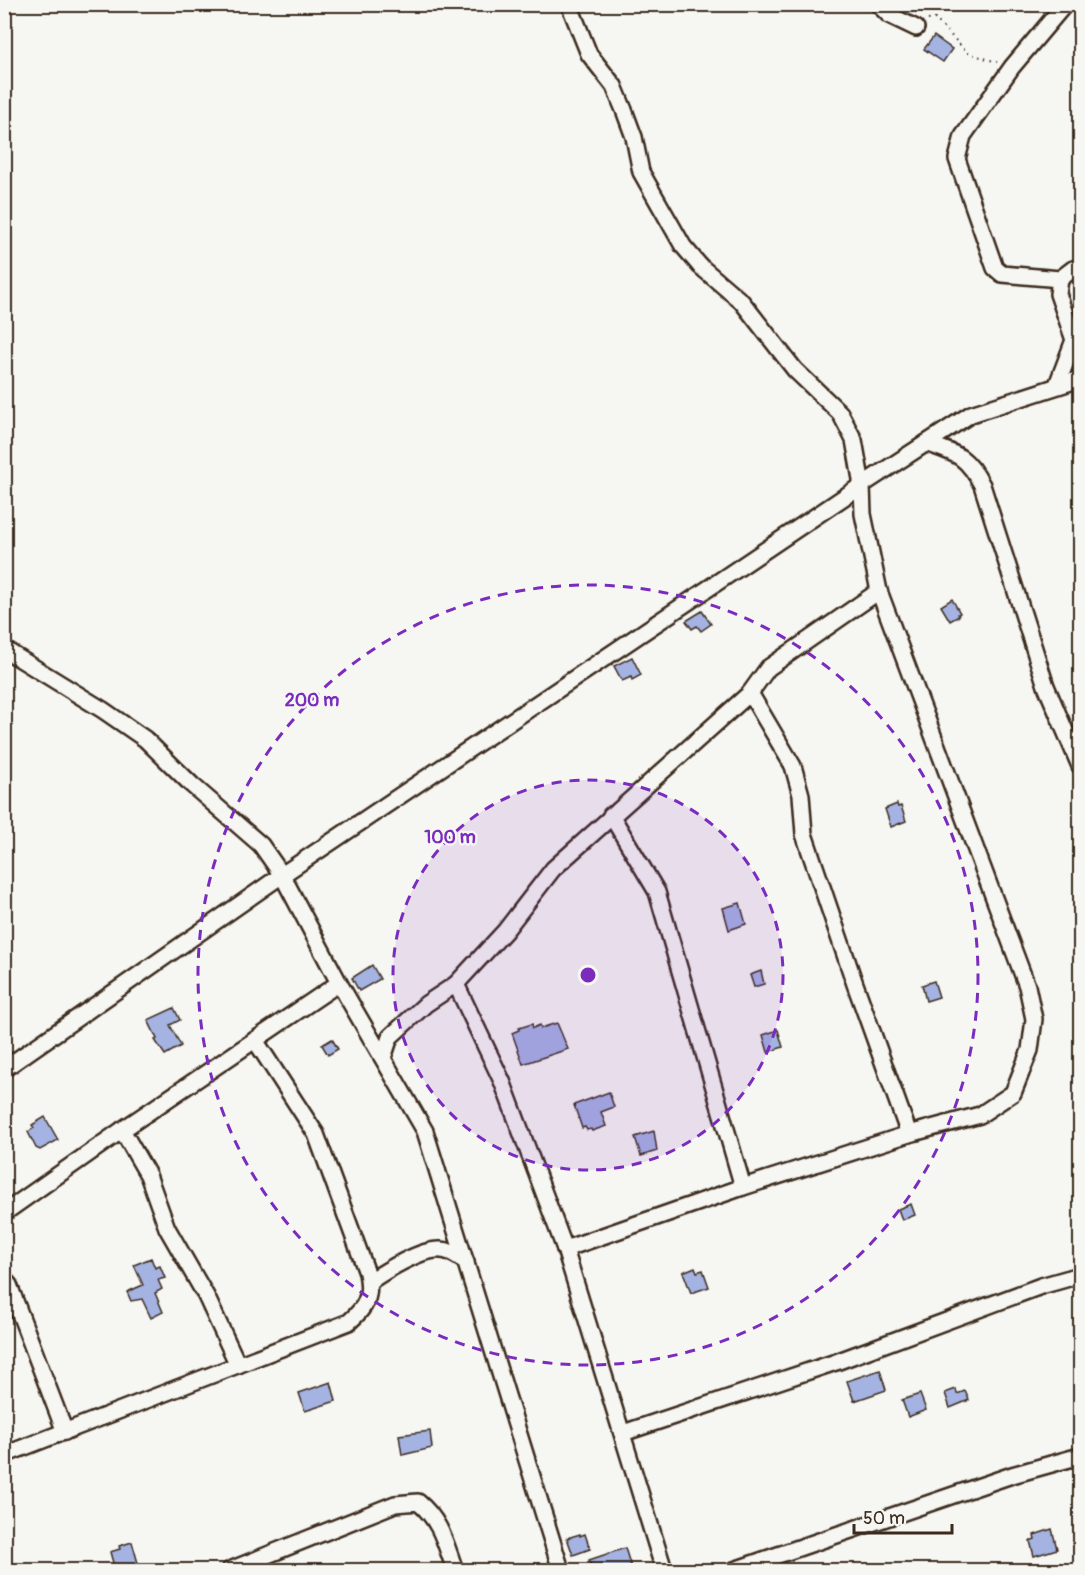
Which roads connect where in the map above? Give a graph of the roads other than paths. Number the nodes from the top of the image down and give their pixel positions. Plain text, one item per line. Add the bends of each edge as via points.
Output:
1 (568, 4) edge
2 (878, 4) edge
3 (1065, 4) edge
4 (916, 28) road end
5 (1080, 267) edge
6 (1060, 279) junction
7 (1077, 344) edge
8 (1080, 379) edge
9 (1057, 385) junction
10 (926, 443) junction
11 (862, 485) junction
12 (879, 591) junction
13 (4, 649) edge
14 (750, 693) junction
15 (1080, 766) edge
16 (611, 815) junction
17 (282, 875) junction
18 (339, 983) junction
19 (456, 984) junction
20 (255, 1040) junction
21 (383, 1058) junction
22 (4, 1069) edge
23 (122, 1130) junction
24 (909, 1134) junction
25 (743, 1187) junction
26 (4, 1213) edge
27 (451, 1214) junction
28 (565, 1249) junction
29 (443, 1250) junction
30 (466, 1263) junction
31 (1080, 1275) edge
32 (4, 1279) edge
33 (369, 1282) junction
34 (238, 1365) junction
35 (65, 1432) junction
36 (623, 1433) junction
37 (4, 1455) edge
38 (1080, 1456) edge
39 (230, 1570) edge
40 (455, 1570) edge
41 (561, 1570) edge
42 (664, 1570) edge
43 (734, 1570) edge

1 - 11 street via 589,54 614,86 634,137 641,172 683,246 742,302 795,370 840,413 854,440
2 - 4 street via 889,15
3 - 6 street via 1014,64 963,136 957,159 995,268 1002,274
5 - 6 street
6 - 7 street via 1058,294
7 - 9 street
8 - 9 street
9 - 10 street via 971,414
10 - 11 street
10 - 15 street via 960,455 982,485 1046,686
11 - 12 street via 862,514
11 - 17 street
12 - 14 street via 768,668
12 - 24 street via 1027,986 1034,1019 1030,1050 1013,1093 980,1115
13 - 17 street via 145,739 261,845
14 - 16 street
14 - 24 street via 793,766 801,795 804,834
16 - 19 street via 553,869 505,931
16 - 25 street via 657,892
17 - 18 street
17 - 22 street
18 - 20 street
18 - 21 street
19 - 21 street via 390,1037
19 - 28 street via 502,1081
20 - 23 street
20 - 33 street via 316,1134
21 - 27 street via 425,1131
23 - 26 street
23 - 34 street via 148,1175 167,1228 206,1296
24 - 25 street
25 - 28 street
27 - 29 street
27 - 30 street
28 - 36 street
29 - 30 street
29 - 33 street via 397,1264
30 - 41 street
31 - 36 street
32 - 35 street
33 - 34 street via 364,1309 349,1322
34 - 35 street
35 - 37 street
36 - 42 street
38 - 43 street via 1012,1475
39 - 40 street via 395,1504 418,1502 440,1528

